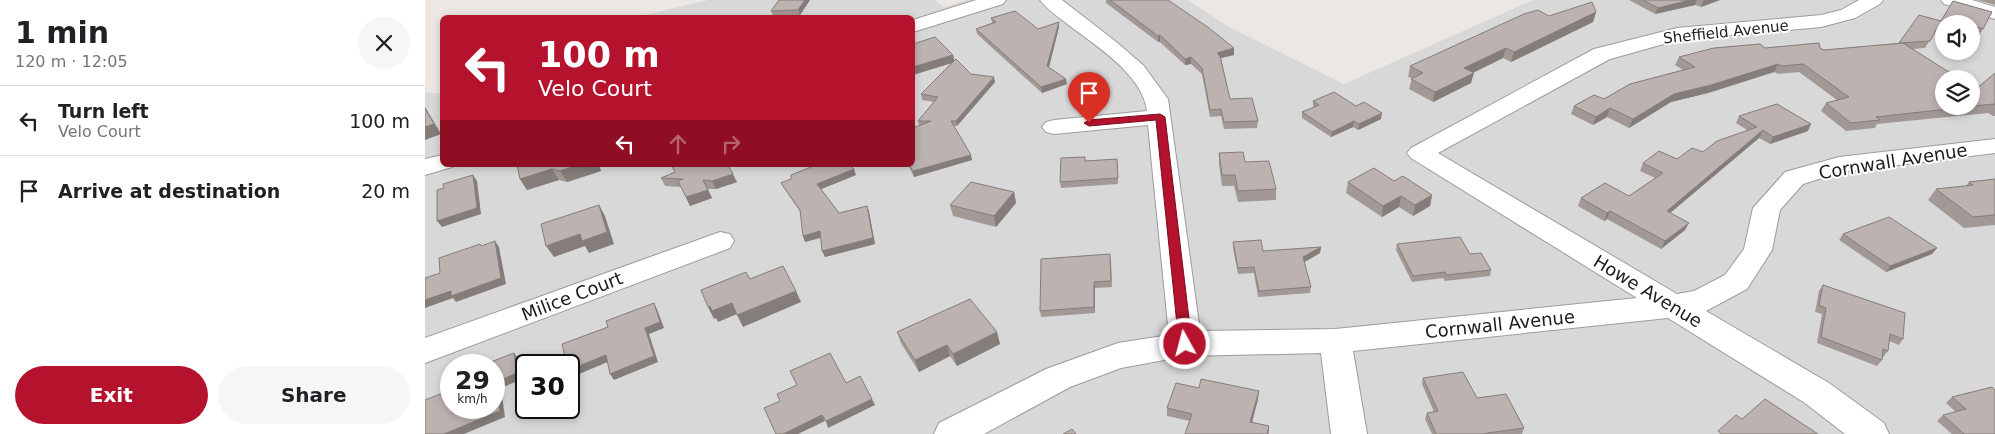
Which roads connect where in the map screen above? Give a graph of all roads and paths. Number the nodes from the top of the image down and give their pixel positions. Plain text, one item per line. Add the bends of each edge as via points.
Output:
1 (996, 0) edge
2 (1050, 0) edge
3 (1873, 0) edge
4 (1951, 0) edge
5 (1995, 13) edge
6 (915, 25) edge
7 (1160, 117) junction
8 (1054, 127) dead end
9 (1995, 146) edge
10 (1420, 153) joint
11 (440, 163) edge
12 (425, 167) edge
13 (720, 241) dead end
14 (1672, 306) junction
15 (1335, 341) junction
16 (1185, 344) junction
17 (425, 351) edge
18 (952, 434) edge
19 (1349, 434) edge
20 (1871, 434) edge

1 - 6 street
2 - 7 street via 1129,62 1148,83 1157,99
3 - 10 street, Sheffield Avenue via 1848,14 1821,21 1677,34 1603,54
4 - 5 street
7 - 8 street
7 - 16 street
9 - 14 street, Cornwall Avenue via 1839,166 1794,178 1767,208 1758,250 1736,282 1701,301
10 - 14 street, Howe Avenue
11 - 12 street
13 - 17 street, Milice Court
14 - 15 street, Cornwall Avenue
14 - 20 street, Howe Avenue via 1817,393
15 - 16 street, Cornwall Avenue
15 - 19 street
16 - 18 street, Cornwall Avenue via 1118,356 1058,378

